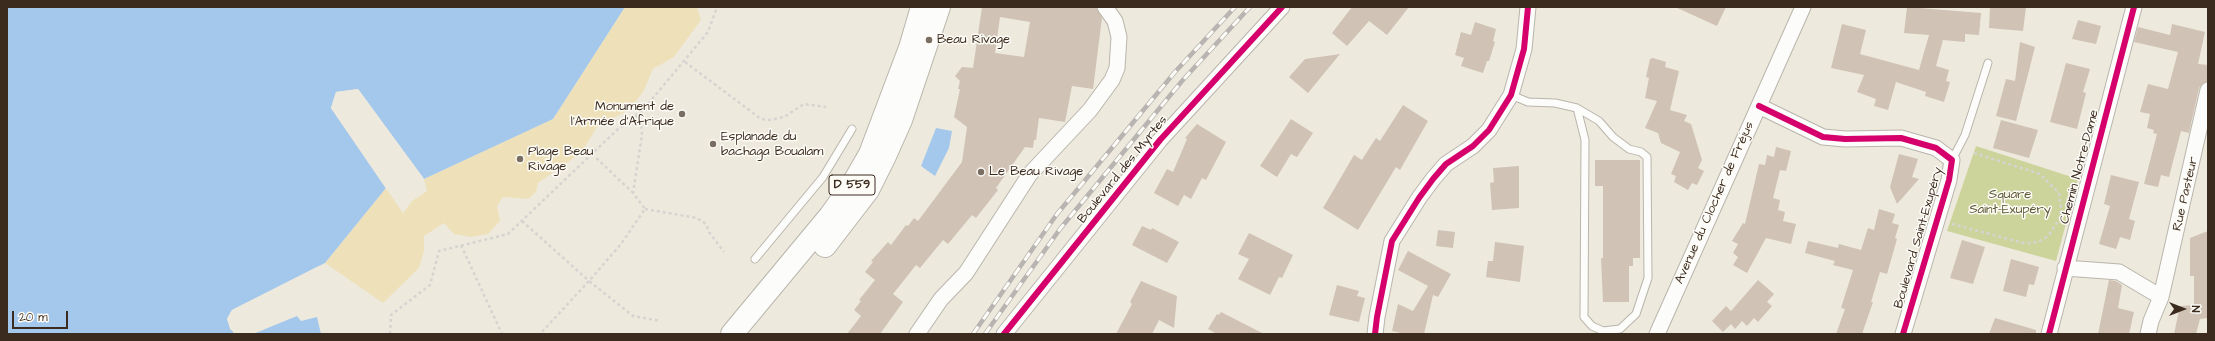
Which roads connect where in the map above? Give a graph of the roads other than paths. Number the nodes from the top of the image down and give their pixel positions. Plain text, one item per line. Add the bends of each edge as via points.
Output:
1 (922, 7) edge
2 (939, 7) edge
3 (1106, 7) edge
4 (1282, 7) edge
5 (1528, 7) edge
6 (1803, 7) edge
7 (2134, 7) edge
8 (1988, 63) dead end
9 (2208, 90) edge
10 (1511, 95) junction
11 (1759, 106) junction
12 (1577, 108) junction
13 (852, 129) dead end
14 (1955, 154) junction
15 (755, 259) dead end
16 (2065, 268) junction
17 (2161, 297) junction
18 (732, 334) edge
19 (751, 334) edge
20 (917, 334) edge
21 (1004, 334) edge
22 (1376, 334) edge
23 (1657, 334) edge
24 (1903, 334) edge
25 (2049, 334) edge
26 (2148, 334) edge

1 - 18 main road, D 559 via 910,48 870,154 851,187
2 - 19 main road, D 559 via 901,120 868,190
3 - 20 street via 1115,22 1119,37 1117,68 1112,80 1090,110 1030,174 966,273 941,300
4 - 21 street, Boulevard des Myrtes via 1160,140
5 - 10 street via 1524,49
6 - 11 street, Avenue du Clocher de Fréjus
7 - 16 street, Chemin Notre-Dame
8 - 14 lane, Boulevard Saint-Exupéry
9 - 17 street, Rue Pasteur
10 - 12 lane via 1528,102 1555,103
10 - 22 street via 1490,130 1473,146 1446,164 1433,179 1392,241
11 - 14 street, Boulevard Saint-Exupéry via 1823,137 1901,138
11 - 23 street, Avenue du Clocher de Fréjus
12 - 12 lane via 1599,121 1613,137 1629,149 1641,152 1646,157 1648,278 1636,314 1620,329 1603,332 1592,326 1584,317 1585,140
13 - 15 lane via 823,177
14 - 24 street, Boulevard Saint-Exupéry
16 - 17 street via 2119,272
16 - 25 street, Chemin Notre-Dame
17 - 26 street, Rue Pasteur

